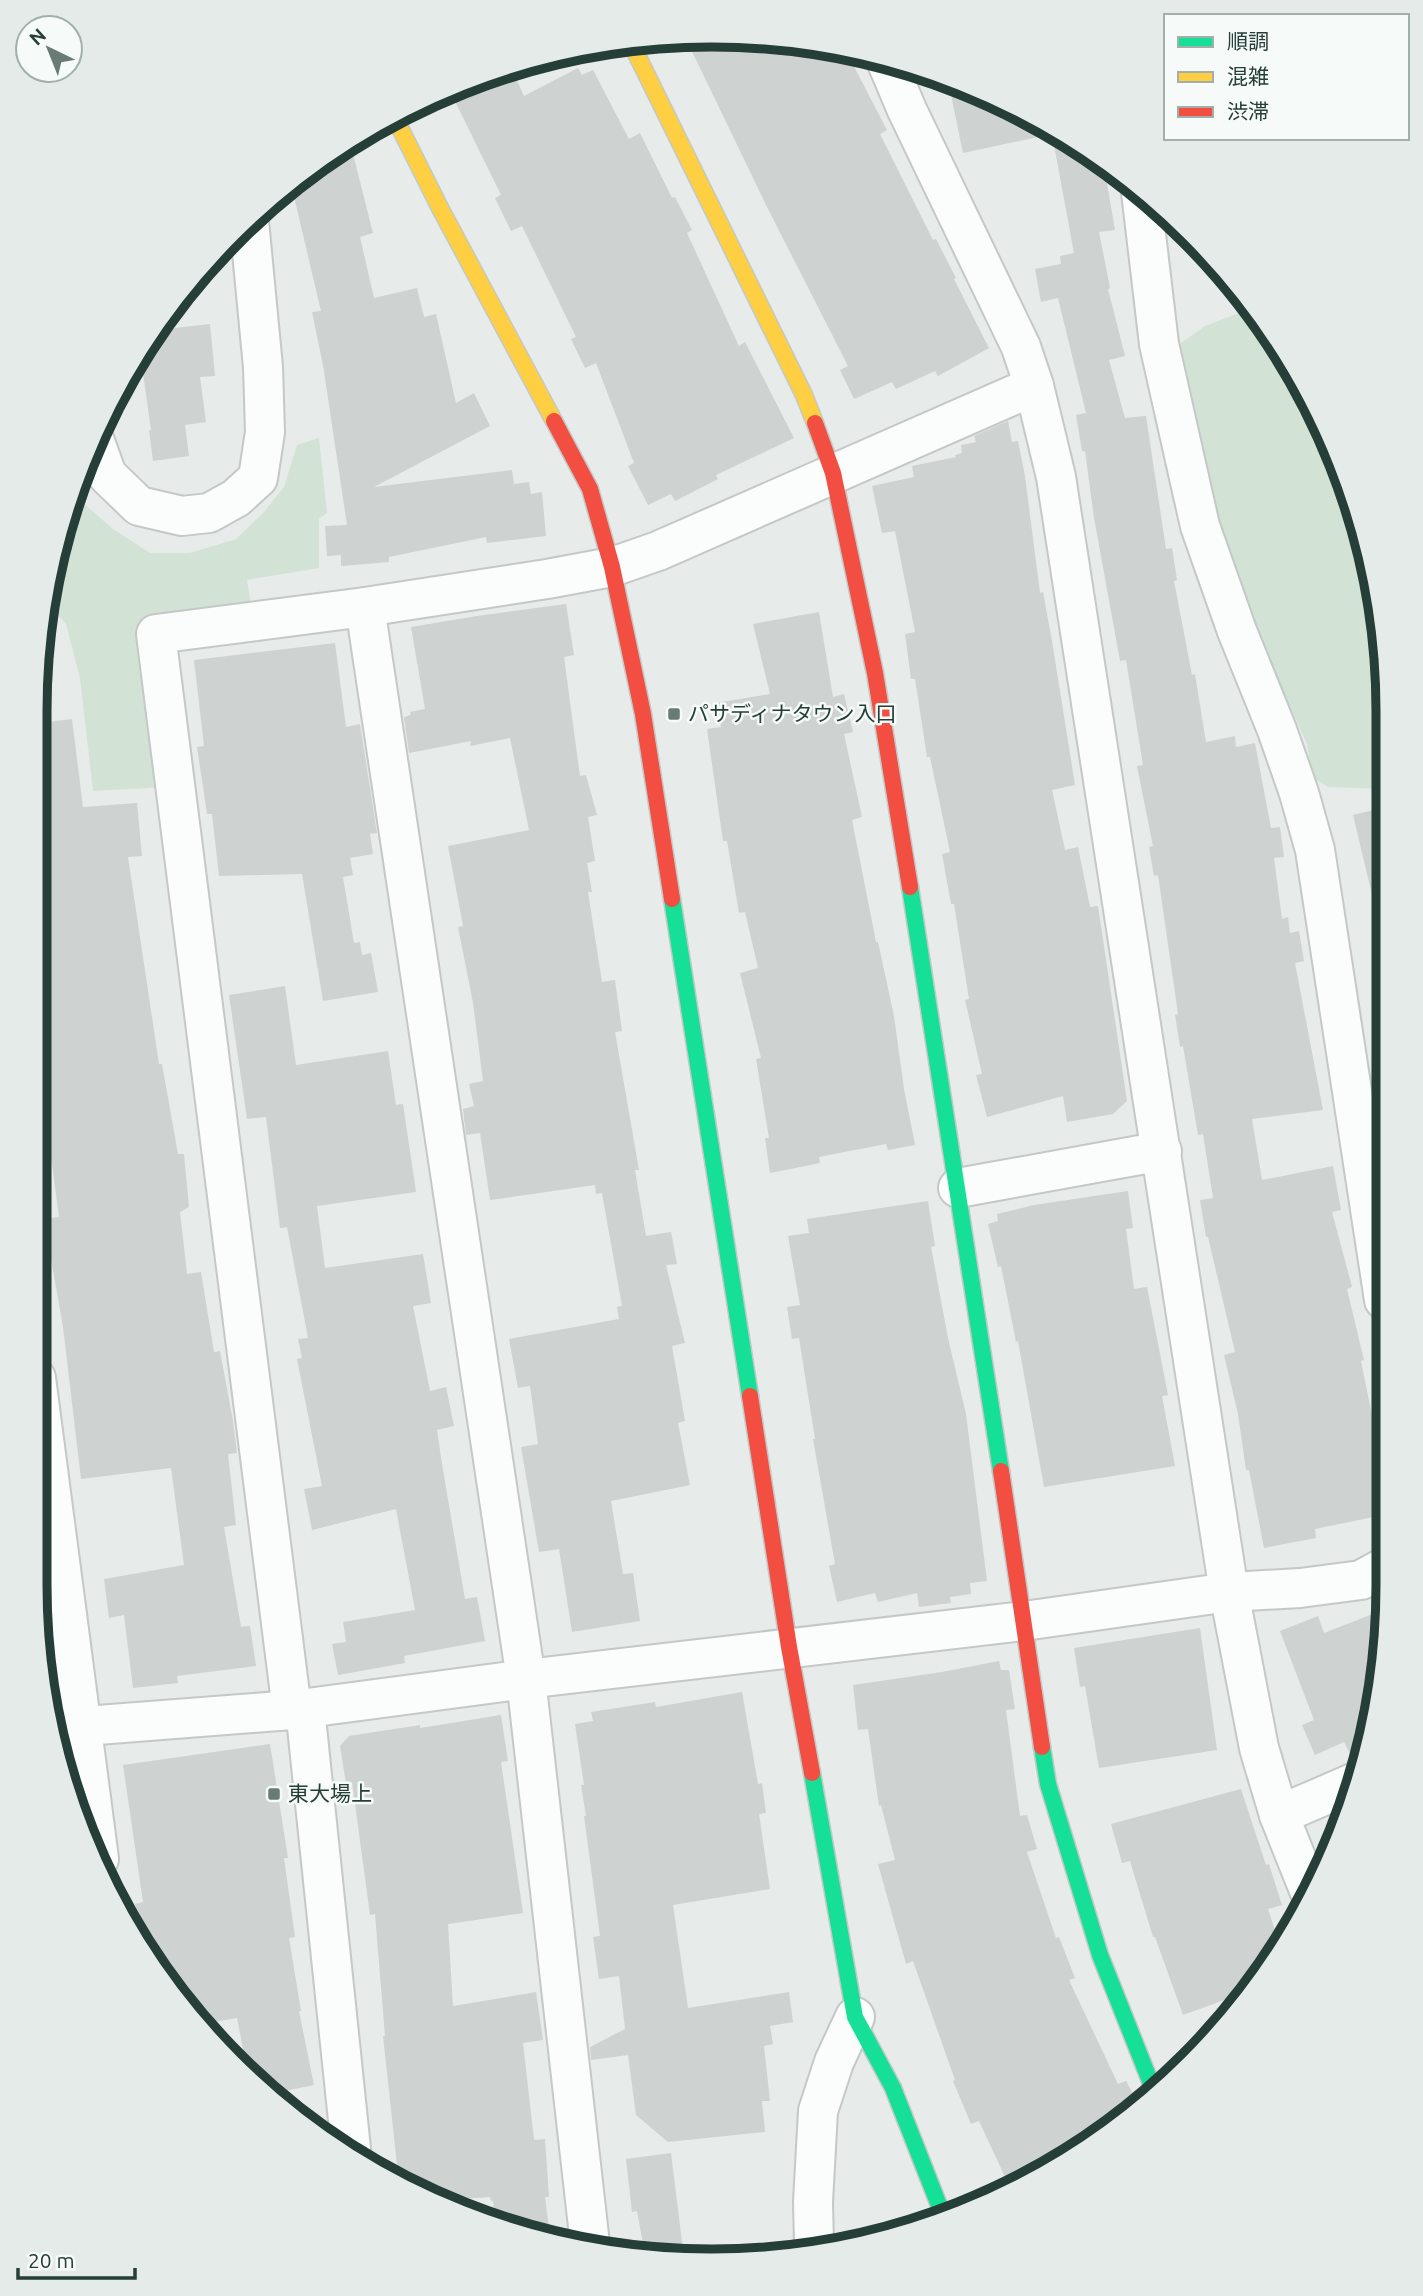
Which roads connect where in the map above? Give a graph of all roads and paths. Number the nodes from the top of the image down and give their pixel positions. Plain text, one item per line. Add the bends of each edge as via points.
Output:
1 (635, 52) edge
2 (891, 73) edge
3 (399, 126) edge
4 (1144, 208) edge
5 (250, 234) edge
6 (1034, 386) junction
7 (99, 454) edge
8 (833, 473) junction
9 (612, 567) junction
10 (365, 607) junction
11 (1162, 1151) junction
12 (958, 1188) junction
13 (1376, 1248) edge
14 (47, 1487) edge
15 (1376, 1572) edge
16 (1230, 1592) junction
17 (1024, 1621) junction
18 (789, 1647) junction
19 (526, 1679) junction
20 (298, 1709) junction
21 (71, 1726) edge
22 (1343, 1787) edge
23 (1279, 1815) junction
24 (90, 1818) edge
25 (1305, 1881) edge
26 (855, 2017) junction
27 (1151, 2082) edge
28 (350, 2142) edge
29 (940, 2208) edge
30 (589, 2237) edge
31 (814, 2240) edge

1 - 8 street via 804,395
2 - 6 street via 1021,347
3 - 9 street via 590,489
4 - 13 street via 1159,344 1200,526 1277,730 1315,850
5 - 7 street via 263,367 265,432 258,478 209,513 182,516 139,506 107,475
6 - 8 street
6 - 11 street via 1056,477
8 - 9 street
8 - 12 street via 875,673
9 - 10 street
9 - 18 street via 643,714
10 - 19 street
10 - 20 street via 156,634
11 - 12 street
11 - 16 street
12 - 17 street
14 - 21 street
15 - 16 street via 1361,1580
16 - 17 street
16 - 23 street via 1259,1748
17 - 18 street
17 - 27 street via 1048,1784 1100,1955
18 - 19 street
18 - 26 street
19 - 20 street
19 - 30 street
20 - 21 street
20 - 28 street
21 - 24 street
22 - 23 street
23 - 25 street
26 - 29 street via 893,2088
26 - 31 street via 818,2111

